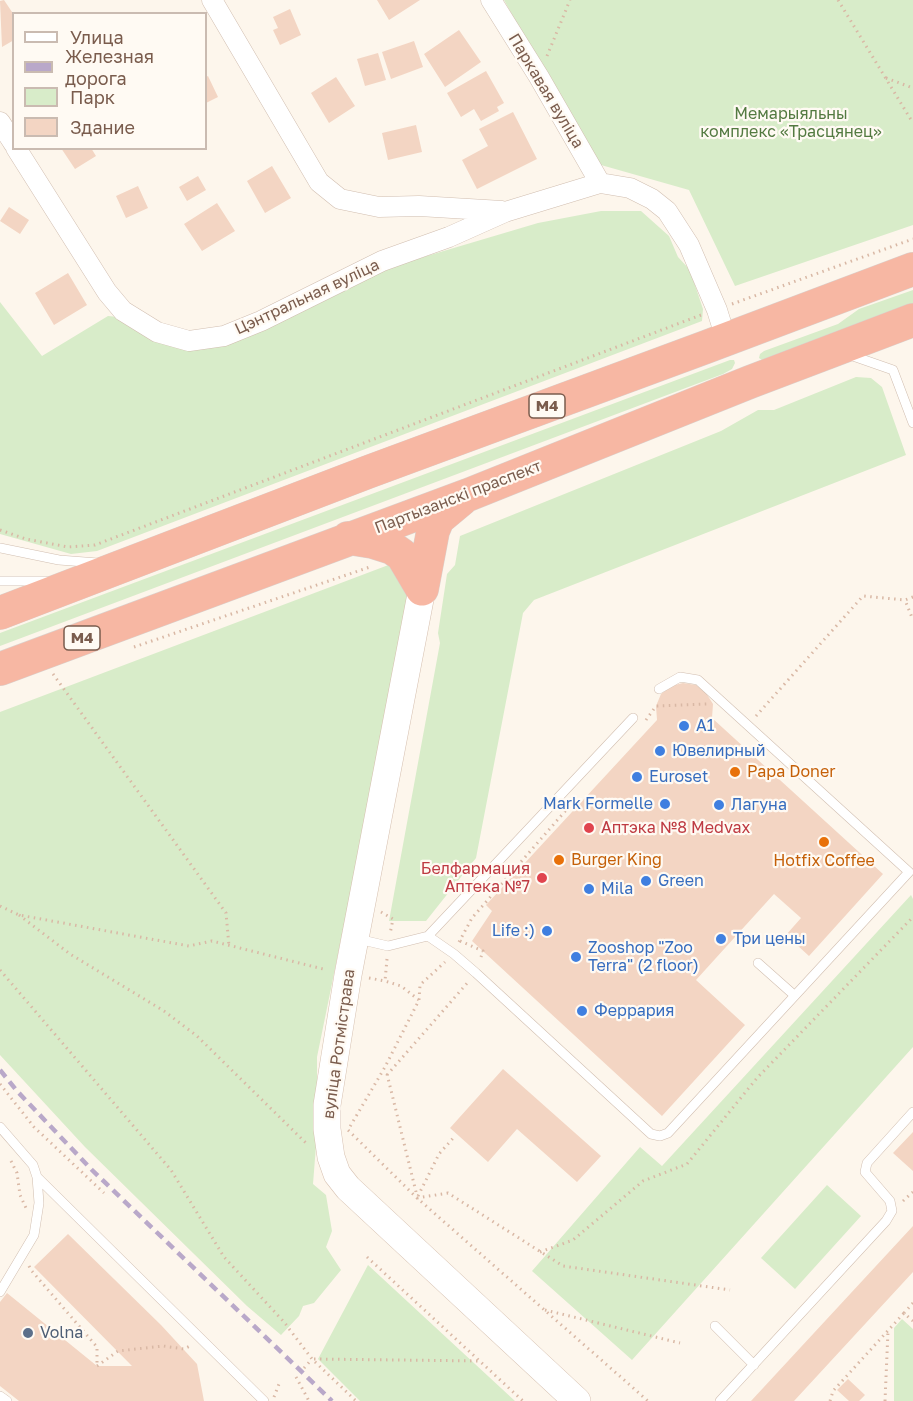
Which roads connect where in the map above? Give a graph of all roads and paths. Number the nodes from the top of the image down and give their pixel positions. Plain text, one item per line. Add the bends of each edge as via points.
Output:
1 (212, 0) edge
2 (491, 0) edge
3 (570, 0) edge
4 (838, 0) edge
5 (539, 77) junction
6 (885, 78) junction
7 (913, 88) edge
8 (0, 122) edge
9 (913, 123) edge
10 (12, 141) edge
11 (17, 150) edge
12 (600, 183) junction
13 (505, 212) junction
14 (913, 239) edge
15 (913, 268) edge
16 (913, 320) edge
17 (725, 329) junction
18 (812, 358) junction
19 (750, 382) junction
20 (913, 423) edge
21 (468, 495) junction
22 (0, 530) edge
23 (348, 538) junction
24 (0, 548) edge
25 (148, 556) junction
26 (373, 566) dead end
27 (93, 578) junction
28 (0, 581) edge
29 (422, 589) junction
30 (913, 597) edge
31 (905, 600) junction
32 (0, 613) edge
33 (913, 620) edge
34 (130, 648) dead end
35 (0, 669) edge
36 (64, 671) dead end
37 (659, 689) dead end
38 (713, 704) dead end
39 (633, 718) dead end
40 (644, 722) dead end
41 (748, 726) junction
42 (582, 793) dead end
43 (0, 906) edge
44 (376, 909) dead end
45 (19, 915) junction
46 (913, 917) edge
47 (428, 936) junction
48 (356, 939) junction
49 (460, 940) junction
50 (229, 946) junction
51 (388, 946) junction
52 (454, 954) junction
53 (758, 963) dead end
54 (0, 970) edge
55 (330, 970) dead end
56 (476, 973) junction
57 (794, 995) junction
58 (419, 1000) junction
59 (385, 1067) junction
60 (387, 1075) junction
61 (0, 1084) edge
62 (913, 1112) edge
63 (0, 1127) edge
64 (454, 1136) dead end
65 (312, 1150) dead end
66 (7, 1156) dead end
67 (37, 1177) junction
68 (104, 1194) dead end
69 (417, 1198) junction
70 (27, 1212) dead end
71 (25, 1252) junction
72 (540, 1252) junction
73 (367, 1257) dead end
74 (730, 1290) dead end
75 (0, 1292) edge
76 (913, 1303) edge
77 (543, 1309) junction
78 (904, 1313) junction
79 (913, 1321) edge
80 (715, 1326) dead end
81 (888, 1330) junction
82 (680, 1343) dead end
83 (190, 1346) dead end
84 (312, 1359) junction
85 (481, 1361) junction
86 (754, 1365) junction
87 (304, 1368) dead end
88 (296, 1377) dead end
89 (279, 1384) dead end
90 (255, 1391) junction
91 (0, 1396) edge
92 (7, 1401) edge
93 (252, 1401) edge
94 (264, 1401) edge
95 (272, 1401) edge
96 (309, 1401) edge
97 (356, 1401) edge
98 (524, 1401) edge
99 (577, 1401) edge
100 (648, 1401) edge
101 (720, 1401) edge
102 (830, 1401) edge
103 (885, 1401) edge

1 - 13 street, Цэнтральная вуліца via 319,182 340,199 379,207
2 - 5 street, Паркавая вуліца
3 - 5 path
4 - 6 path
5 - 12 street, Паркавая вуліца
6 - 7 path
6 - 9 path
8 - 10 street
11 - 13 street, Цэнтральная вуліца via 123,311 157,332 189,341 224,336 261,321 382,261
12 - 13 street, Цэнтральная вуліца
12 - 17 street via 630,188 667,211 689,245
14 - 17 path
15 - 17 highway, М4
16 - 18 highway, Партызанскі праспект / М4
17 - 19 highway
17 - 22 path via 526,380 94,545 68,547
17 - 25 highway, М4
18 - 19 highway, Партызанскі праспект / М4
18 - 20 lane via 856,356 893,370
19 - 21 highway, Партызанскі праспект / М4
21 - 23 highway, Партызанскі праспект / М4
21 - 29 highway via 438,519
23 - 29 highway via 392,548 402,555
23 - 35 highway, Партызанскі праспект / М4
24 - 25 lane via 59,560 102,563
25 - 27 highway, М4
26 - 34 path
27 - 28 lane
27 - 32 highway, М4
29 - 48 street, вуліца Ротмістрава
30 - 31 path
31 - 33 path
31 - 41 path via 863,596
36 - 50 path via 53,675 226,913
37 - 41 lane via 681,678 698,681
38 - 40 path via 656,706
39 - 47 lane
41 - 57 lane via 909,872
42 - 49 path via 472,918
43 - 45 path
44 - 51 path via 393,919
45 - 50 path via 189,946 212,941
45 - 65 path via 70,954 164,1011 197,1036
46 - 72 path via 757,1078 687,1164 643,1181 573,1240
47 - 51 lane
47 - 52 lane
48 - 51 lane
48 - 99 street, вуліца Ротмістрава via 327,1105 331,1157 337,1174
49 - 52 path
49 - 56 path via 483,951
50 - 55 path
51 - 58 path via 385,981 401,986
52 - 56 lane
52 - 58 path via 420,985
53 - 57 lane
54 - 84 path via 171,1170 224,1257
56 - 57 lane via 651,1134 660,1136 668,1133
56 - 60 path
58 - 59 path
59 - 60 path
59 - 69 path via 348,1130
60 - 69 path
61 - 68 path via 34,1127
62 - 86 lane via 867,1163 865,1172 890,1201 892,1211 886,1221
63 - 67 lane via 33,1165
64 - 69 path via 439,1154
66 - 70 path via 17,1173
67 - 71 lane via 38,1217
67 - 90 lane
69 - 72 path via 448,1193
69 - 77 path
71 - 75 lane
71 - 83 path via 31,1270 97,1347 97,1366 118,1351
72 - 74 path via 563,1266
73 - 85 path
76 - 78 path
77 - 82 path
77 - 100 path
78 - 79 path
78 - 81 path
80 - 86 lane
81 - 102 path via 833,1390
81 - 103 path
84 - 85 path
84 - 87 path
84 - 97 path
85 - 98 path
86 - 101 lane
88 - 96 path
89 - 95 path
90 - 93 lane
90 - 94 lane
91 - 92 lane

